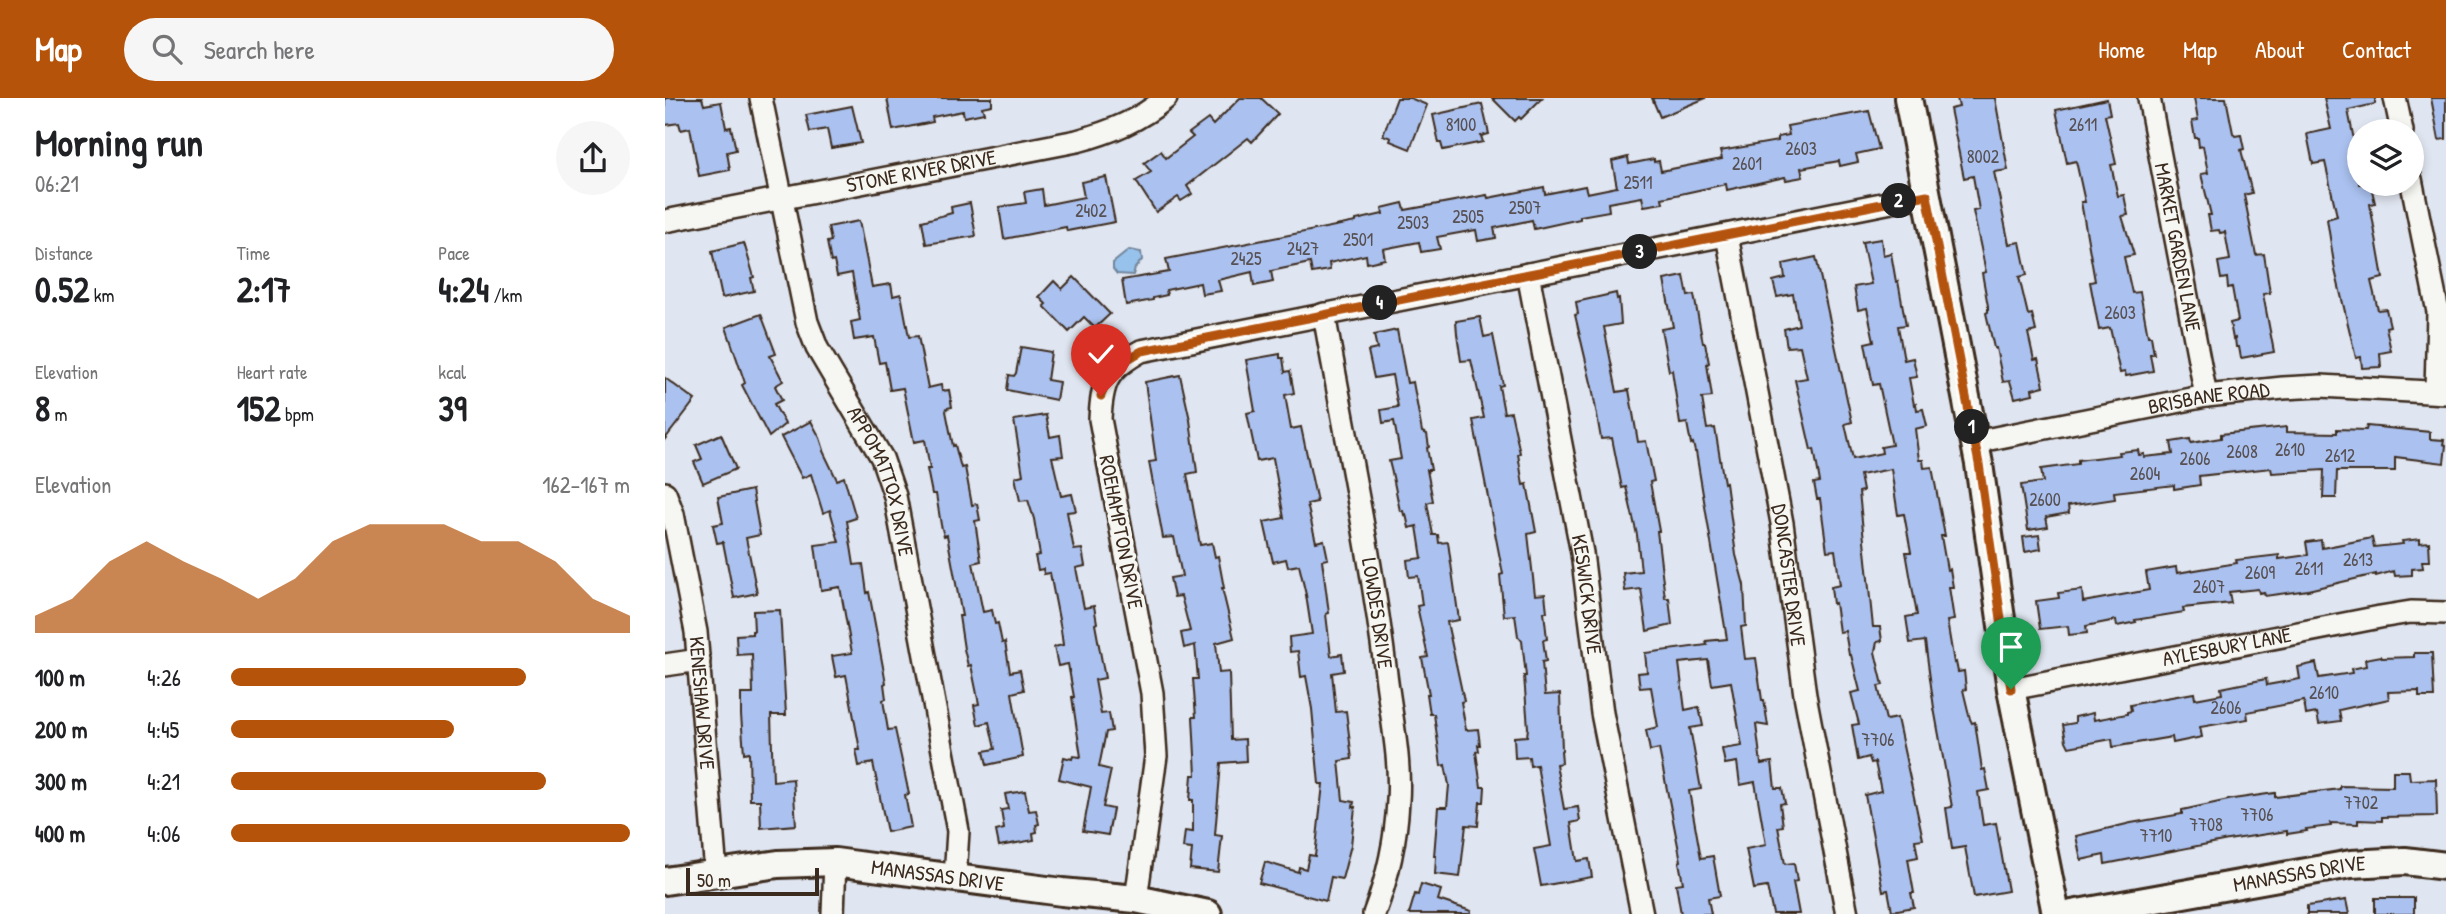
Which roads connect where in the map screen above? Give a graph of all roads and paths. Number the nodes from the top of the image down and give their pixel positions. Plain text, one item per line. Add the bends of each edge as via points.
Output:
1 (761, 98) edge
2 (1166, 98) edge
3 (1908, 98) edge
4 (2149, 98) edge
5 (2395, 98) edge
6 (2399, 119) edge
7 (1927, 195) junction
8 (2414, 196) edge
9 (782, 199) junction
10 (665, 221) edge
11 (1727, 236) junction
12 (1528, 274) junction
13 (1324, 314) junction
14 (2441, 392) edge
15 (2206, 396) junction
16 (1975, 442) junction
17 (665, 493) edge
18 (2446, 613) edge
19 (699, 660) junction
20 (665, 665) edge
21 (2011, 689) junction
22 (835, 862) junction
23 (2446, 866) edge
24 (716, 873) junction
25 (955, 878) junction
26 (665, 881) edge
27 (1136, 900) junction
28 (2193, 903) edge
29 (832, 914) edge
30 (1208, 914) edge
31 (1374, 914) edge
32 (1642, 914) edge
33 (1847, 914) edge
34 (2056, 914) edge
35 (2072, 914) edge

1 - 9 street, APPOMATTOX DRIVE
2 - 9 street, STONE RIVER DRIVE via 1108,133
3 - 7 street
4 - 15 street, MARKET GARDEN LANE
5 - 6 street
7 - 11 street, ROEHAMPTON DRIVE
7 - 16 street
8 - 14 street via 2438,312
9 - 10 street, STONE RIVER DRIVE
9 - 25 street, APPOMATTOX DRIVE via 807,322 817,348 882,458 895,496 958,831
11 - 12 street, ROEHAMPTON DRIVE
11 - 33 street, DONCASTER DRIVE via 1782,523 1805,695
12 - 13 street, ROEHAMPTON DRIVE
12 - 32 street, KESWICK DRIVE via 1582,553 1602,713
13 - 27 street, ROEHAMPTON DRIVE via 1142,351 1107,377 1100,419 1156,733
13 - 31 street, LOWDES DRIVE via 1378,605 1398,768 1394,841 1387,880
14 - 15 street, BRISBANE ROAD via 2321,386
15 - 16 street, BRISBANE ROAD
16 - 21 street
17 - 19 street, KENESHAW DRIVE via 673,514
18 - 21 street, AYLESBURY LANE via 2380,617
19 - 20 street
19 - 24 street, KENESHAW DRIVE
21 - 34 street
22 - 24 street, MANASSAS DRIVE
22 - 25 street, MANASSAS DRIVE
22 - 29 street
23 - 28 street, MANASSAS DRIVE via 2405,861 2351,864
24 - 26 street, MANASSAS DRIVE
25 - 27 street, MANASSAS DRIVE
27 - 30 street, MANASSAS DRIVE
28 - 35 street, MANASSAS DRIVE

